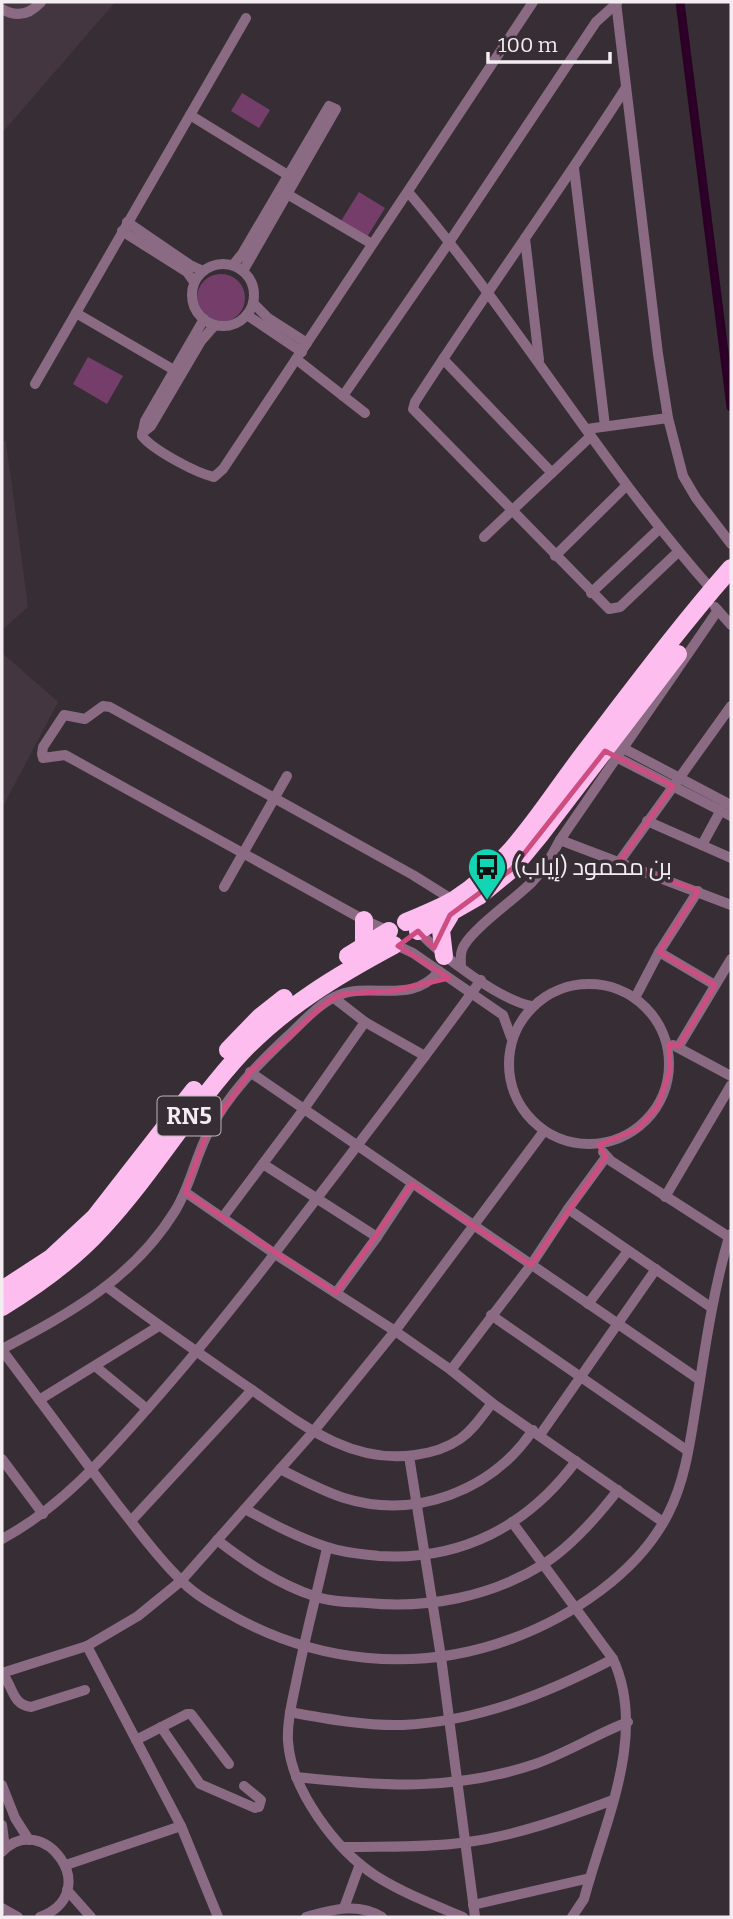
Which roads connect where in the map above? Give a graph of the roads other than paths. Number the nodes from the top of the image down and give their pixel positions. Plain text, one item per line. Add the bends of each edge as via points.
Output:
1 (41, 2) edge
2 (533, 2) edge
3 (616, 3) edge
4 (6, 11) edge
5 (246, 18) dead end
6 (2, 22) edge
7 (625, 89) junction
8 (190, 115) junction
9 (574, 168) junction
10 (291, 177) junction
11 (283, 192) junction
12 (409, 193) junction
13 (125, 226) junction
14 (525, 237) junction
15 (450, 241) junction
16 (372, 244) junction
17 (233, 265) junction
18 (203, 271) junction
19 (243, 271) junction
20 (194, 282) junction
21 (488, 290) junction
22 (253, 303) junction
23 (76, 313) junction
24 (247, 315) junction
25 (204, 319) junction
26 (215, 325) junction
27 (302, 351) junction
28 (443, 359) junction
29 (540, 364) junction
30 (174, 370) junction
31 (36, 384) dead end
32 (343, 396) junction
33 (365, 413) dead end
34 (668, 418) junction
35 (605, 426) junction
36 (589, 432) junction
37 (142, 433) junction
38 (552, 473) junction
39 (626, 486) junction
40 (513, 511) junction
41 (659, 529) junction
42 (484, 537) dead end
43 (731, 544) edge
44 (678, 552) junction
45 (555, 556) junction
46 (731, 568) edge
47 (731, 584) edge
48 (591, 593) junction
49 (714, 602) junction
50 (731, 625) edge
51 (731, 706) edge
52 (614, 750) junction
53 (287, 776) dead end
54 (676, 782) junction
55 (274, 798) junction
56 (731, 805) edge
57 (728, 814) edge
58 (648, 821) junction
59 (560, 840) junction
60 (702, 845) junction
61 (243, 853) junction
62 (731, 858) edge
63 (619, 862) junction
64 (224, 887) dead end
65 (698, 891) junction
66 (731, 905) edge
67 (452, 908) junction
68 (364, 920) junction
69 (412, 927) junction
70 (394, 940) junction
71 (364, 947) junction
72 (659, 953) junction
73 (731, 959) edge
74 (441, 964) junction
75 (461, 967) junction
76 (481, 980) junction
77 (715, 985) junction
78 (472, 993) junction
79 (334, 998) junction
80 (635, 998) junction
81 (531, 1006) junction
82 (365, 1021) junction
83 (511, 1038) junction
84 (668, 1044) junction
85 (680, 1046) junction
86 (425, 1056) junction
87 (250, 1072) junction
88 (731, 1076) edge
89 (731, 1086) edge
90 (304, 1109) junction
91 (544, 1131) junction
92 (599, 1144) junction
93 (357, 1147) junction
94 (606, 1157) junction
95 (263, 1164) junction
96 (412, 1184) junction
97 (185, 1192) junction
98 (665, 1197) junction
99 (317, 1198) junction
100 (568, 1209) junction
101 (223, 1217) junction
102 (474, 1227) junction
103 (730, 1235) edge
104 (376, 1237) junction
105 (628, 1251) junction
106 (275, 1254) junction
107 (531, 1265) junction
108 (656, 1269) junction
109 (107, 1287) junction
110 (2, 1290) edge
111 (336, 1293) junction
112 (588, 1304) junction
113 (2, 1307) edge
114 (712, 1308) junction
115 (491, 1315) junction
116 (617, 1324) junction
117 (159, 1326) junction
118 (395, 1331) junction
119 (2, 1349) edge
120 (198, 1353) junction
121 (95, 1366) junction
122 (451, 1370) junction
123 (579, 1378) junction
124 (700, 1380) junction
125 (252, 1390) junction
126 (39, 1400) junction
127 (492, 1403) junction
128 (147, 1409) junction
129 (313, 1432) junction
130 (536, 1433) junction
131 (688, 1451) junction
132 (409, 1456) junction
133 (2, 1459) edge
134 (576, 1461) junction
135 (91, 1469) junction
136 (280, 1469) junction
137 (618, 1490) junction
138 (417, 1504) junction
139 (245, 1509) junction
140 (43, 1514) junction
141 (131, 1521) junction
142 (512, 1522) junction
143 (663, 1522) junction
144 (2, 1539) edge
145 (217, 1540) junction
146 (327, 1548) junction
147 (425, 1556) junction
148 (543, 1564) junction
149 (181, 1581) junction
150 (316, 1597) junction
151 (433, 1604) junction
152 (576, 1609) junction
153 (87, 1646) junction
154 (302, 1647) junction
155 (441, 1657) junction
156 (613, 1659) junction
157 (2, 1673) edge
158 (85, 1690) dead end
159 (290, 1712) junction
160 (448, 1720) junction
161 (628, 1722) junction
162 (160, 1727) junction
163 (136, 1740) junction
164 (229, 1764) dead end
165 (296, 1777) junction
166 (457, 1782) junction
167 (2, 1784) edge
168 (244, 1786) dead end
169 (612, 1800) junction
170 (2, 1825) edge
171 (181, 1826) junction
172 (29, 1840) junction
173 (466, 1842) junction
174 (345, 1847) junction
175 (3, 1850) edge
176 (360, 1864) junction
177 (66, 1865) junction
178 (590, 1878) junction
179 (67, 1890) junction
180 (473, 1905) junction
181 (344, 1908) junction
182 (5, 1913) edge
183 (18, 1917) edge
184 (40, 1917) edge
185 (91, 1917) edge
186 (218, 1917) edge
187 (306, 1917) edge
188 (382, 1917) edge
189 (463, 1917) edge
190 (475, 1917) edge
191 (572, 1917) edge

1 - 4 street via 20,15
2 - 12 street
3 - 7 street
3 - 15 street via 596,22
4 - 6 street
5 - 8 street
7 - 9 street
7 - 34 street
8 - 10 street
8 - 13 street
9 - 14 street
9 - 35 street
10 - 10 street via 336,109 328,106
10 - 11 street
11 - 16 street
11 - 17 street
11 - 19 street
12 - 15 street
12 - 16 street
13 - 18 street
13 - 20 street
13 - 23 street
14 - 21 street
14 - 29 street
15 - 21 street
15 - 32 street
16 - 27 street
17 - 18 street via 217,264
17 - 19 street
18 - 20 street
19 - 22 street via 253,285
20 - 25 street via 193,302
21 - 28 street
21 - 29 street
22 - 24 street
22 - 27 street
23 - 30 street
23 - 31 street
24 - 26 street via 233,324
24 - 27 street
25 - 26 street
25 - 30 street
26 - 37 street via 151,426
27 - 32 street
27 - 37 street via 216,476 163,451
28 - 38 street
28 - 40 street via 415,402 414,413
29 - 36 street
30 - 37 street
32 - 33 street
34 - 35 street
34 - 43 street via 683,475
35 - 36 street
36 - 38 street
36 - 39 street
38 - 40 street
39 - 41 street
39 - 45 street
40 - 42 street
40 - 45 street
41 - 44 street
41 - 48 street
44 - 48 street via 618,609 606,608
44 - 49 street
45 - 48 street
46 - 49 highway, RN5
47 - 49 highway, RN5
49 - 50 street
49 - 52 highway, RN5
49 - 67 highway, RN5 via 587,750 534,825
51 - 54 street
52 - 54 street
52 - 59 street
52 - 67 highway, RN5 via 512,869 491,888
53 - 55 street
54 - 56 street
54 - 57 street
54 - 58 street
55 - 61 street
55 - 61 street via 106,706 85,719 64,715 43,747 43,758 65,755
55 - 67 street via 412,875
57 - 60 street
58 - 60 street
58 - 63 street
59 - 63 street
59 - 75 street via 537,877 464,945
60 - 62 street
61 - 64 street
61 - 68 street
63 - 65 street
65 - 66 street
65 - 72 street
67 - 69 highway, RN5
67 - 74 highway via 441,930
68 - 70 street
68 - 71 highway
69 - 70 highway, RN5 via 414,939
69 - 74 street
70 - 71 highway, RN5
70 - 74 street
70 - 113 highway, RN5 via 276,1019 219,1079 103,1228 51,1274
71 - 110 highway, RN5 via 299,986 260,1017 217,1062 95,1217 51,1258
72 - 77 street
72 - 80 street
73 - 77 street
74 - 75 street
74 - 78 street
74 - 79 street via 428,984
75 - 76 street
76 - 78 street
76 - 81 street
77 - 85 street
78 - 83 street via 505,1017
78 - 86 street
79 - 82 street
79 - 87 street
80 - 81 street via 607,985 586,983
80 - 84 street via 646,1005
81 - 83 street
82 - 86 street
82 - 90 street
83 - 91 street via 512,1084 527,1114
84 - 85 street
84 - 92 street via 670,1070 658,1107 638,1129
85 - 88 street
86 - 93 street
87 - 90 street
87 - 97 street via 207,1133
89 - 98 street
90 - 93 street
90 - 95 street
91 - 92 street via 563,1141
91 - 102 street
92 - 94 street
93 - 96 street
93 - 99 street
94 - 98 street
94 - 100 street
95 - 99 street
95 - 101 street
96 - 102 street
96 - 104 street
97 - 101 street
97 - 109 street via 149,1246
98 - 103 street
99 - 104 street
99 - 106 street
100 - 105 street
100 - 107 street
101 - 106 street
102 - 107 street
102 - 118 street
103 - 114 street
104 - 111 street
105 - 108 street
105 - 112 street
106 - 111 street
106 - 120 street
107 - 112 street
107 - 115 street
108 - 114 street
108 - 116 street
109 - 117 street
109 - 119 street
111 - 118 street
112 - 116 street
114 - 124 street
115 - 122 street
115 - 123 street
116 - 123 street
116 - 124 street
117 - 120 street
117 - 121 street
118 - 122 street
118 - 129 street
119 - 126 street
120 - 125 street
120 - 128 street
121 - 126 street
121 - 128 street
122 - 127 street
123 - 130 street
123 - 131 street
124 - 131 street
125 - 129 street
125 - 141 street
126 - 135 street
127 - 130 street
127 - 132 street via 459,1439
128 - 135 street
129 - 132 street via 357,1451
129 - 136 street
130 - 134 street
130 - 138 street via 489,1476 458,1492
131 - 143 street
132 - 138 street
133 - 140 street
134 - 137 street
134 - 142 street via 542,1502
135 - 140 street
135 - 141 street
136 - 138 street via 343,1498
136 - 139 street
137 - 143 street
137 - 148 street via 598,1516
138 - 147 street
139 - 145 street
139 - 146 street
140 - 144 street
141 - 149 street
142 - 147 street via 478,1540
142 - 148 street
143 - 152 street via 633,1561
145 - 149 street
145 - 150 street via 253,1567
146 - 147 street
146 - 150 street
147 - 151 street
148 - 151 street via 484,1591
148 - 152 street
149 - 153 street via 138,1616
149 - 154 street via 246,1624
150 - 151 street
150 - 154 street
151 - 155 street
152 - 155 street via 492,1646
152 - 156 street
153 - 157 street
153 - 163 street
154 - 155 street via 341,1656
154 - 159 street
155 - 160 street
156 - 160 street via 531,1698
156 - 161 street via 621,1676
157 - 158 street via 22,1706
159 - 160 street via 378,1724
159 - 165 street via 288,1741
160 - 166 street
161 - 166 street via 533,1765
161 - 169 street
162 - 163 street
162 - 164 street via 191,1714
162 - 168 street via 200,1784 259,1807 261,1800
163 - 171 street
165 - 166 street via 369,1786
165 - 174 street via 316,1815
166 - 173 street
167 - 172 street
169 - 173 street via 563,1819
169 - 178 street
170 - 175 street
171 - 177 street
171 - 186 street
172 - 175 street
172 - 177 street via 45,1843
173 - 174 street
173 - 180 street
174 - 176 street
176 - 181 street
176 - 189 street via 393,1885
177 - 179 street
178 - 180 street
178 - 191 street
179 - 184 street via 61,1903
179 - 185 street
180 - 190 street
181 - 187 street
181 - 188 street via 364,1909
182 - 183 street

